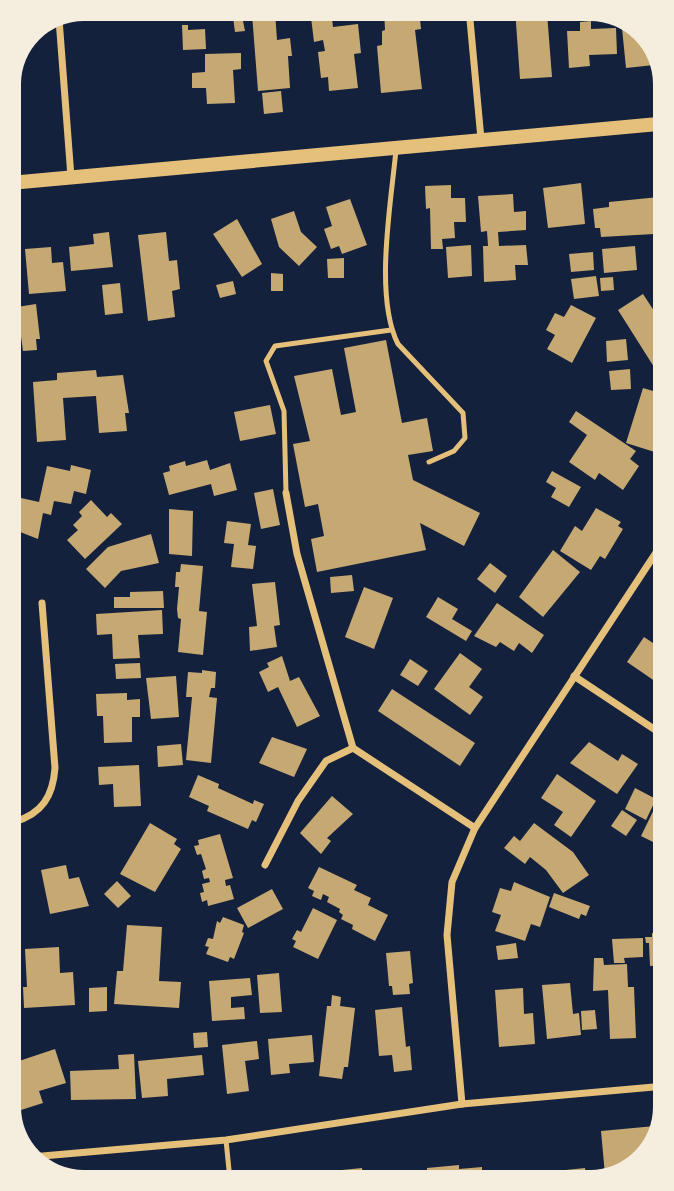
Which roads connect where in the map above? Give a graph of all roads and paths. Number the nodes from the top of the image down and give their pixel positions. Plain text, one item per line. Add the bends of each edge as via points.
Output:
1 (470, 21) edge
2 (60, 26) edge
3 (653, 124) edge
4 (481, 139) junction
5 (396, 147) junction
6 (71, 177) junction
7 (21, 182) edge
8 (391, 330) junction
9 (429, 462) dead end
10 (286, 493) joint
11 (653, 557) edge
12 (41, 603) dead end
13 (574, 676) junction
14 (653, 728) edge
15 (353, 748) junction
16 (21, 820) edge
17 (475, 828) junction
18 (265, 865) dead end
19 (653, 1087) edge
20 (462, 1104) junction
21 (226, 1140) junction
22 (45, 1156) edge
23 (229, 1170) edge

1 - 4 street
2 - 6 street
3 - 4 main road
4 - 5 main road
5 - 6 main road
5 - 8 lane via 385,261
6 - 7 main road
8 - 9 lane via 398,344 463,413 465,438 454,451
8 - 10 lane via 275,346 266,360 284,411
10 - 15 street via 297,554
11 - 13 street
12 - 16 street via 55,768 53,789 32,816
13 - 14 street
13 - 17 street
15 - 17 street
15 - 18 street via 326,761 298,801
17 - 20 street via 452,882 447,935
19 - 20 street
20 - 21 street
21 - 22 street
21 - 23 lane

